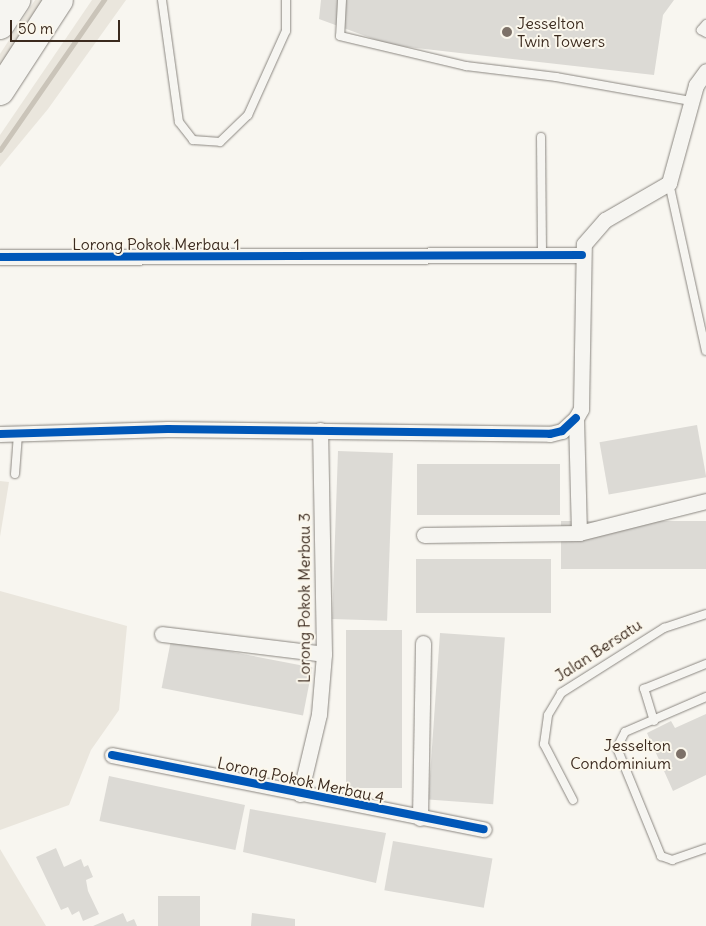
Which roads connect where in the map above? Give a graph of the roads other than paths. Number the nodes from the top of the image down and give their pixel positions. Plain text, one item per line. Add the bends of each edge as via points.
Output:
1 (16, 0) edge
2 (59, 0) edge
3 (162, 0) edge
4 (286, 0) edge
5 (342, 0) edge
6 (706, 24) edge
7 (0, 25) edge
8 (706, 34) edge
9 (706, 71) edge
10 (0, 91) edge
11 (691, 101) junction
12 (541, 137) dead end
13 (669, 183) junction
14 (582, 255) junction
15 (0, 257) edge
16 (542, 258) junction
17 (706, 351) edge
18 (576, 418) junction
19 (320, 430) junction
20 (0, 434) edge
21 (18, 434) junction
22 (15, 474) dead end
23 (706, 501) edge
24 (579, 533) junction
25 (424, 535) dead end
26 (706, 614) edge
27 (162, 634) dead end
28 (423, 643) dead end
29 (324, 654) junction
30 (706, 664) edge
31 (706, 697) edge
32 (654, 721) junction
33 (112, 755) dead end
34 (300, 794) junction
35 (573, 800) dead end
36 (420, 818) junction
37 (484, 829) dead end
38 (706, 848) edge

1 - 7 highway
2 - 10 highway
3 - 4 lane via 178,122 193,140 220,142 248,115 286,31
5 - 11 lane via 340,36 466,66 556,77
6 - 8 lane via 701,30
9 - 11 street
11 - 13 street
12 - 16 lane
13 - 14 street via 605,220 590,234
13 - 17 lane
14 - 16 street, Lorong Pokok Merbau 1
14 - 18 street via 581,409
15 - 16 street, Lorong Pokok Merbau 1
18 - 19 street via 562,431 550,434
18 - 24 street
19 - 21 street
19 - 29 street, Lorong Pokok Merbau 3
20 - 21 street
21 - 22 lane
23 - 24 street
24 - 25 street
26 - 35 lane, Jalan Bersatu via 664,628 561,693 548,715 544,744
27 - 29 street
28 - 36 street
29 - 34 street, Lorong Pokok Merbau 3 via 319,714
30 - 32 lane via 644,690
31 - 32 lane
32 - 38 lane via 625,732 618,741 638,800 662,856 672,860
33 - 34 street, Lorong Pokok Merbau 4
34 - 36 street, Lorong Pokok Merbau 4
36 - 37 street, Lorong Pokok Merbau 4

